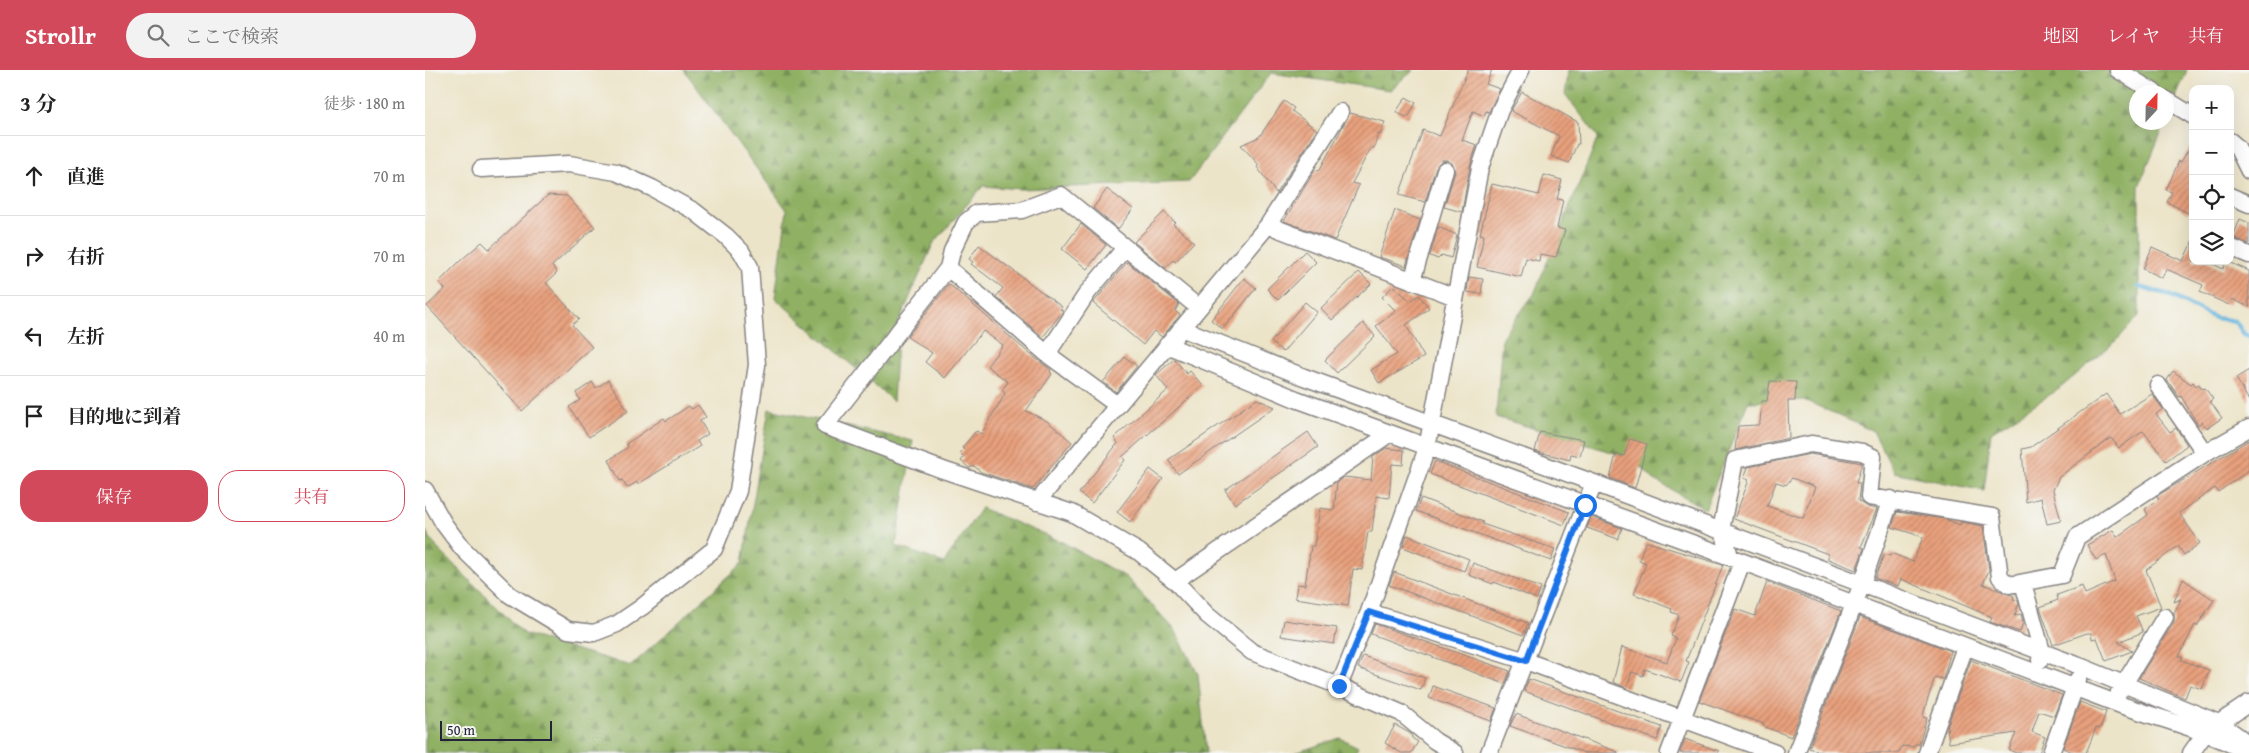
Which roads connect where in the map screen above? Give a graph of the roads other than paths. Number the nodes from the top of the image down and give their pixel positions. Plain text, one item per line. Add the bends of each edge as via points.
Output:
1 (1521, 70) edge
2 (2118, 70) edge
3 (2143, 85) edge
4 (2174, 104) edge
5 (1340, 112) dead end
6 (2189, 114) edge
7 (2234, 144) edge
8 (481, 168) dead end
9 (1445, 170) dead end
10 (2249, 171) edge
11 (2234, 198) edge
12 (2249, 204) edge
13 (1268, 225) junction
14 (1125, 248) junction
15 (2234, 249) edge
16 (2249, 256) edge
17 (948, 268) junction
18 (1413, 281) junction
19 (1455, 297) junction
20 (1199, 308) junction
21 (1181, 328) junction
22 (1167, 345) junction
23 (1047, 354) junction
24 (1304, 377) junction
25 (2158, 384) dead end
26 (1295, 399) junction
27 (1117, 405) junction
28 (1432, 424) junction
29 (2249, 428) edge
30 (1389, 434) junction
31 (1427, 448) junction
32 (2205, 453) junction
33 (1594, 483) junction
34 (425, 490) edge
35 (1891, 499) junction
36 (1037, 502) junction
37 (1585, 505) junction
38 (1723, 533) junction
39 (1736, 559) junction
40 (1175, 581) junction
41 (2023, 583) junction
42 (1862, 584) junction
43 (1854, 605) junction
44 (1369, 612) junction
45 (2165, 617) dead end
46 (1965, 647) junction
47 (2042, 652) junction
48 (1526, 661) junction
49 (2082, 667) junction
50 (2036, 673) junction
51 (2124, 684) junction
52 (1339, 686) junction
53 (2075, 688) junction
54 (2113, 702) junction
55 (2249, 703) edge
56 (1681, 718) junction
57 (2221, 724) junction
58 (2206, 732) junction
59 (2249, 744) edge
60 (1755, 749) edge
61 (1455, 753) edge
62 (1489, 753) edge
63 (1669, 753) edge
64 (1775, 753) edge
65 (1796, 753) edge
66 (1927, 753) edge
67 (2051, 753) edge
68 (2191, 753) edge
69 (2248, 753) edge

1 - 19 street via 1500,110 1480,168
2 - 3 street
4 - 6 street
5 - 13 street
7 - 10 street
8 - 34 street via 569,164 616,172 694,211 741,251 749,267 757,365 738,491 714,548 642,607 617,624 594,633 568,630 510,595 461,548
9 - 18 street
11 - 12 street
13 - 18 street
13 - 20 street
14 - 17 street via 1061,195 1021,210 977,213 965,222
14 - 20 street
14 - 23 street via 1088,292
15 - 16 street
17 - 23 street
17 - 36 street via 825,426
18 - 19 street
19 - 28 street
20 - 21 street
21 - 22 street
21 - 24 street
22 - 26 street
22 - 27 street
23 - 27 street
24 - 26 street
24 - 28 street
25 - 32 street
26 - 30 street
27 - 36 street
28 - 31 street
28 - 33 street
29 - 32 street
30 - 31 street
30 - 40 street
31 - 37 street
31 - 44 street
32 - 41 street via 2077,537 2062,575
33 - 37 street
33 - 38 street
35 - 38 street via 1869,497 1873,457 1862,452 1811,444 1735,460
35 - 41 street via 1992,518 2000,577 2009,586
35 - 42 street
36 - 40 street via 1072,513 1110,534
37 - 39 street
37 - 48 street
38 - 39 street
38 - 42 street
39 - 43 street
39 - 56 street
40 - 52 street via 1207,615 1252,652
41 - 47 street
42 - 43 street
42 - 47 street
43 - 46 street
43 - 65 street
44 - 48 street
44 - 52 street
45 - 51 street
46 - 50 street
46 - 66 street
47 - 49 street
47 - 50 street
48 - 56 street
48 - 62 street
49 - 51 street
49 - 53 street
50 - 53 street
51 - 54 street
51 - 57 street
52 - 61 street via 1401,713
53 - 54 street
53 - 67 street
54 - 58 street via 2172,724
55 - 57 street
56 - 60 street
56 - 63 street
57 - 58 street
57 - 59 street
58 - 68 street
58 - 69 street
60 - 64 street

